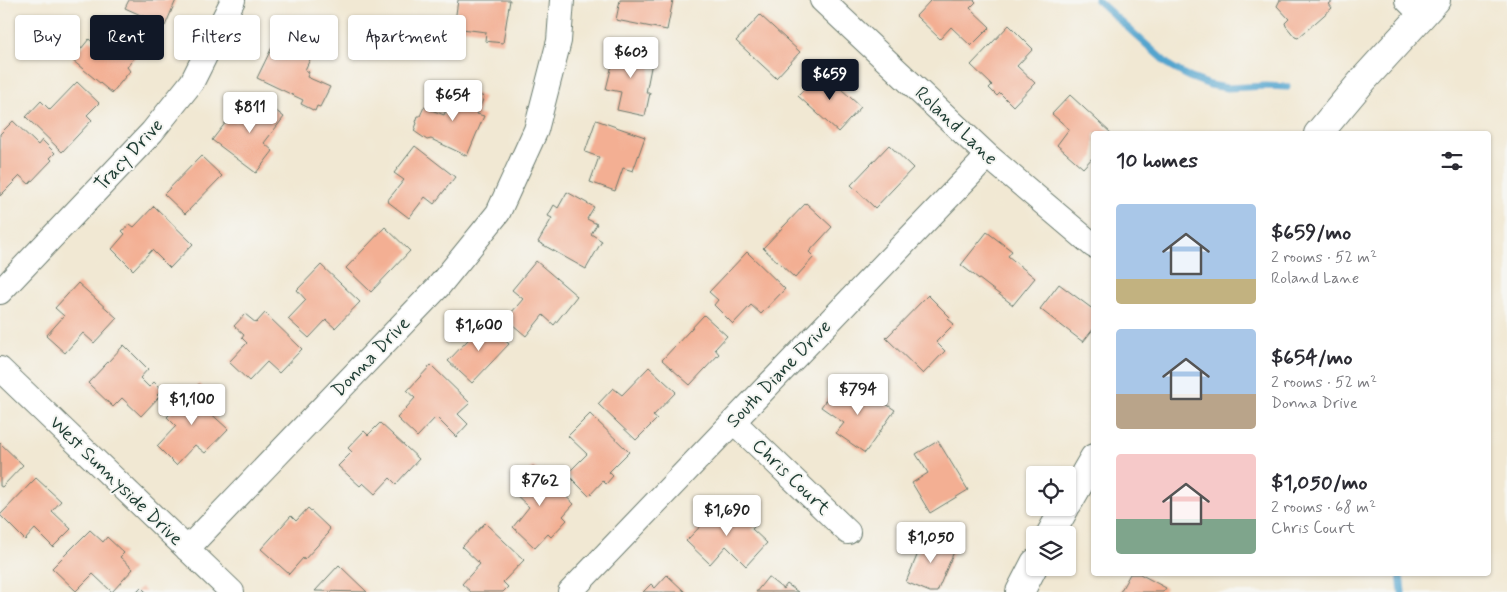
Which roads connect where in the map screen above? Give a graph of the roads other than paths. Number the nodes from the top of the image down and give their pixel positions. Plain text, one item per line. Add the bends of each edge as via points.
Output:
1 (233, 0) edge
2 (562, 0) edge
3 (822, 0) edge
4 (1422, 5) edge
5 (1321, 131) edge
6 (988, 156) junction
7 (1091, 243) edge
8 (0, 292) edge
9 (0, 369) edge
10 (734, 422) junction
11 (1091, 463) edge
12 (1076, 489) edge
13 (848, 532) dead end
14 (187, 549) junction
15 (1029, 576) edge
16 (232, 592) edge
17 (570, 592) edge
18 (1020, 592) edge

1 - 8 street, Tracy Drive via 187,89 152,132
2 - 14 street, Donna Drive via 559,41 536,130 498,213 438,287
3 - 6 street, Roland Lane
4 - 5 main road
6 - 7 street, Roland Lane
6 - 10 street, South Diane Drive
9 - 14 street, West Sunnyside Drive
10 - 13 street, Chris Court
10 - 17 street, South Diane Drive
11 - 12 main road
14 - 16 street, West Sunnyside Drive
15 - 18 main road

